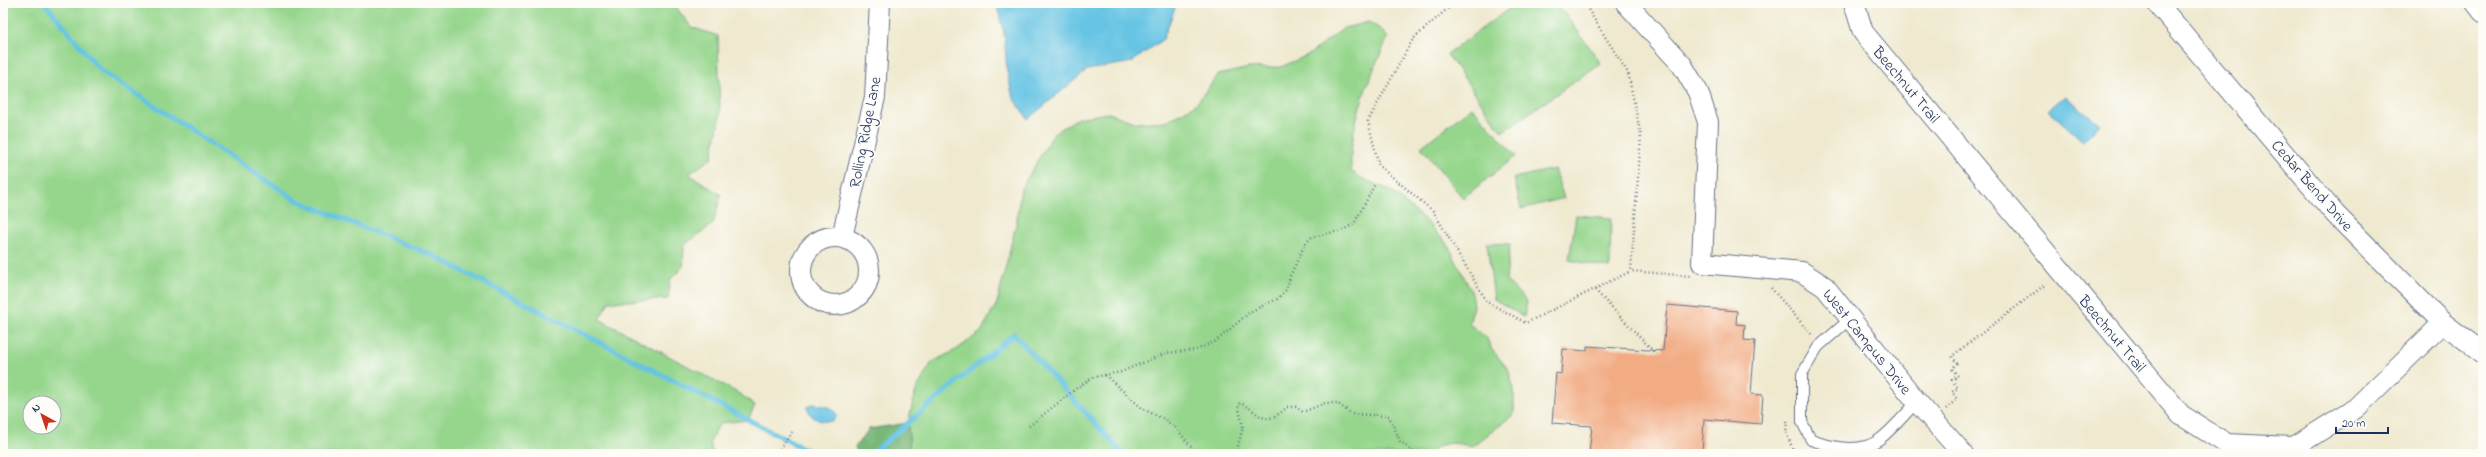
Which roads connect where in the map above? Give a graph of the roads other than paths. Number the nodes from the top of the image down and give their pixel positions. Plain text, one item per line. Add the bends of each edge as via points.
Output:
1 (880, 3) edge
2 (1626, 3) edge
3 (1854, 3) edge
4 (2157, 3) edge
5 (2476, 3) edge
6 (2483, 12) edge
7 (842, 237) dead end
8 (1850, 319) junction
9 (2443, 323) junction
10 (2483, 353) edge
11 (1917, 402) junction
12 (1959, 453) edge

1 - 7 street, Rolling Ridge Lane via 875,97
2 - 8 street, West Campus Drive via 1682,65 1698,92 1708,122 1702,262 1802,272 1825,287
3 - 9 street, Beechnut Trail via 1863,32 2182,415 2227,444 2294,447 2356,408
4 - 9 street, Cedar Bend Drive via 2335,214
5 - 6 street
8 - 11 street, West Campus Drive
8 - 11 lane via 1818,347 1802,374 1802,422 1811,440 1831,447 1858,447 1879,440
9 - 10 street, Cedar Bend Drive
11 - 12 street, West Campus Drive

